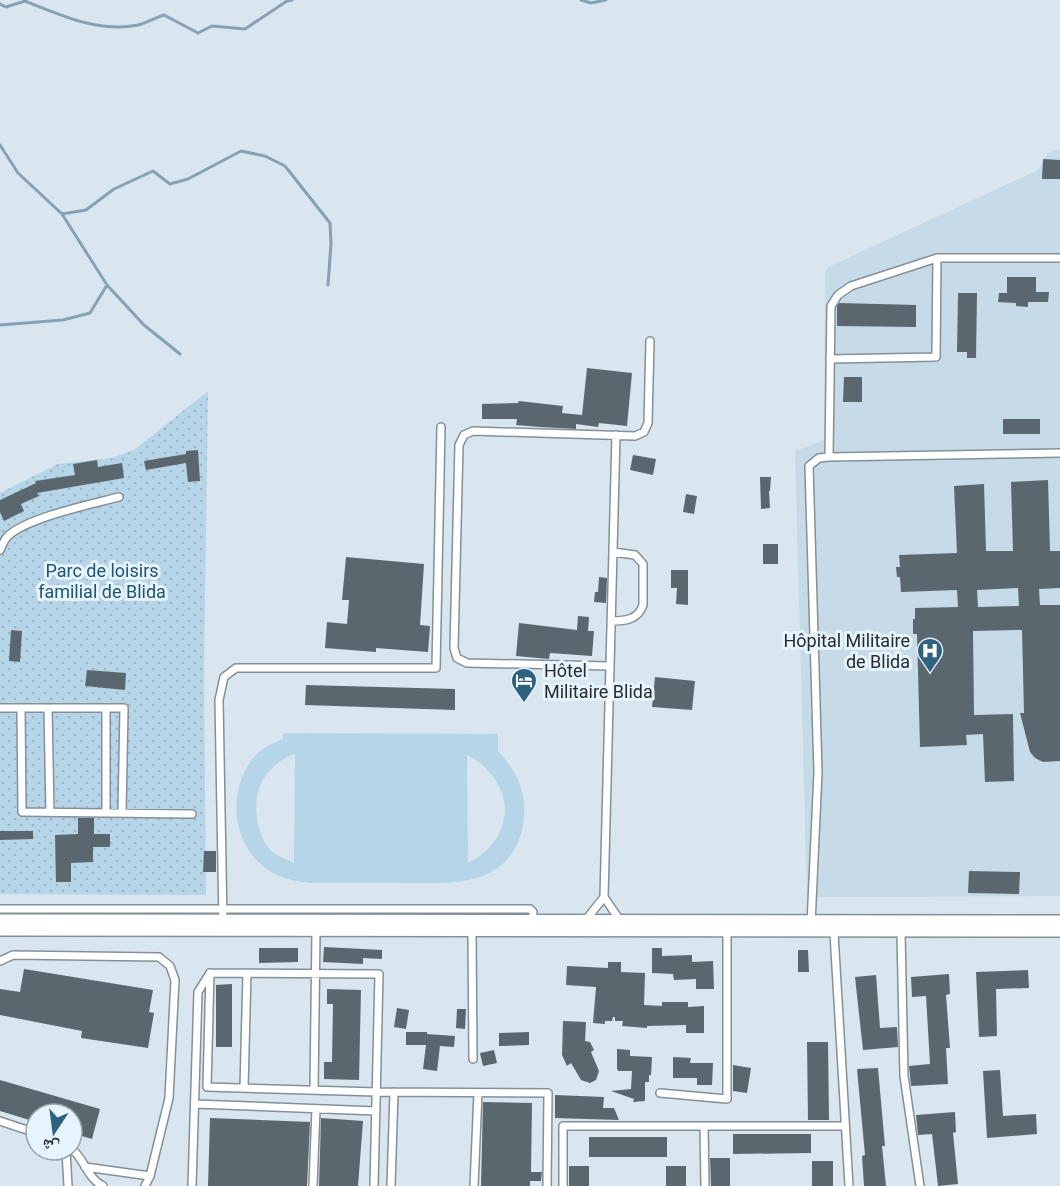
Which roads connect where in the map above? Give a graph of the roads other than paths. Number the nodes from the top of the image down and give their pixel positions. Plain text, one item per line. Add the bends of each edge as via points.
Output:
1 (937, 258) junction
2 (1060, 258) edge
3 (650, 341) dead end
4 (830, 359) junction
5 (441, 427) dead end
6 (616, 435) junction
7 (1060, 453) edge
8 (829, 457) junction
9 (118, 497) dead end
10 (3, 539) edge
11 (0, 550) edge
12 (612, 552) junction
13 (611, 621) junction
14 (609, 666) junction
15 (0, 708) edge
16 (21, 708) junction
17 (48, 708) junction
18 (106, 708) junction
19 (50, 812) junction
20 (106, 812) junction
21 (122, 812) junction
22 (192, 814) dead end
23 (604, 897) junction
24 (0, 909) edge
25 (223, 917) junction
26 (0, 925) edge
27 (582, 925) junction
28 (623, 925) junction
29 (811, 926) junction
30 (1060, 926) edge
31 (0, 932) edge
32 (316, 932) junction
33 (472, 932) junction
34 (727, 932) junction
35 (834, 933) junction
36 (902, 933) junction
37 (1060, 933) edge
38 (0, 961) edge
39 (247, 973) junction
40 (210, 974) junction
41 (315, 974) junction
42 (473, 1059) dead end
43 (244, 1088) junction
44 (314, 1090) junction
45 (377, 1092) junction
46 (394, 1092) junction
47 (478, 1093) junction
48 (660, 1093) dead end
49 (195, 1104) junction
50 (316, 1109) junction
51 (376, 1111) junction
52 (0, 1121) edge
53 (845, 1125) junction
54 (704, 1126) junction
55 (24, 1129) edge
56 (67, 1162) edge
57 (82, 1162) edge
58 (85, 1167) junction
59 (150, 1176) junction
60 (68, 1186) edge
61 (103, 1186) edge
62 (145, 1186) edge
63 (192, 1186) edge
64 (313, 1186) edge
65 (374, 1186) edge
66 (391, 1186) edge
67 (474, 1186) edge
68 (547, 1186) edge
69 (563, 1186) edge
70 (705, 1186) edge
71 (849, 1186) edge
72 (920, 1186) edge

1 - 2 lane
1 - 4 lane via 851,286 838,295 831,306
1 - 4 lane via 936,357
3 - 6 lane via 646,429 635,436
4 - 8 lane
5 - 25 lane via 436,668 236,668 224,677 219,700
6 - 12 lane
6 - 14 lane via 473,431 464,435 459,445 454,606 454,648 462,661
7 - 8 lane
8 - 29 lane via 819,458 809,466 818,772
9 - 10 lane via 66,510
10 - 11 lane
12 - 13 lane
12 - 13 lane via 635,555 643,564 643,605 634,617
13 - 14 lane
14 - 23 lane
15 - 16 lane
16 - 17 lane
16 - 19 lane via 22,812
17 - 18 lane
17 - 19 lane
18 - 20 lane
18 - 21 lane via 124,708
19 - 20 lane
20 - 21 lane
21 - 22 lane
23 - 27 lane
23 - 28 lane
24 - 25 lane
25 - 26 main road
25 - 27 main road
27 - 28 main road
28 - 29 main road
29 - 30 main road
31 - 32 main road
32 - 33 main road
32 - 41 lane
33 - 34 main road
33 - 42 lane
34 - 35 main road
34 - 48 lane via 727,1099
35 - 36 main road
35 - 53 lane
36 - 37 main road
36 - 72 lane via 904,1076
38 - 59 lane via 13,955 159,957 170,966 175,980 169,1098
39 - 40 lane
39 - 41 lane
39 - 43 lane
40 - 43 lane via 207,1087
40 - 49 lane via 198,992
41 - 44 lane
41 - 45 lane via 380,974
43 - 44 lane
44 - 45 lane
45 - 46 lane
45 - 51 lane
46 - 47 lane
46 - 66 lane
47 - 67 lane
47 - 68 lane via 548,1094
49 - 50 lane
49 - 63 lane
50 - 51 lane
50 - 64 lane
51 - 65 lane
52 - 55 lane
53 - 54 lane
53 - 71 lane
54 - 69 lane via 563,1126
54 - 70 lane
56 - 60 lane
57 - 58 lane
58 - 59 lane
58 - 61 lane via 96,1183
59 - 62 lane

